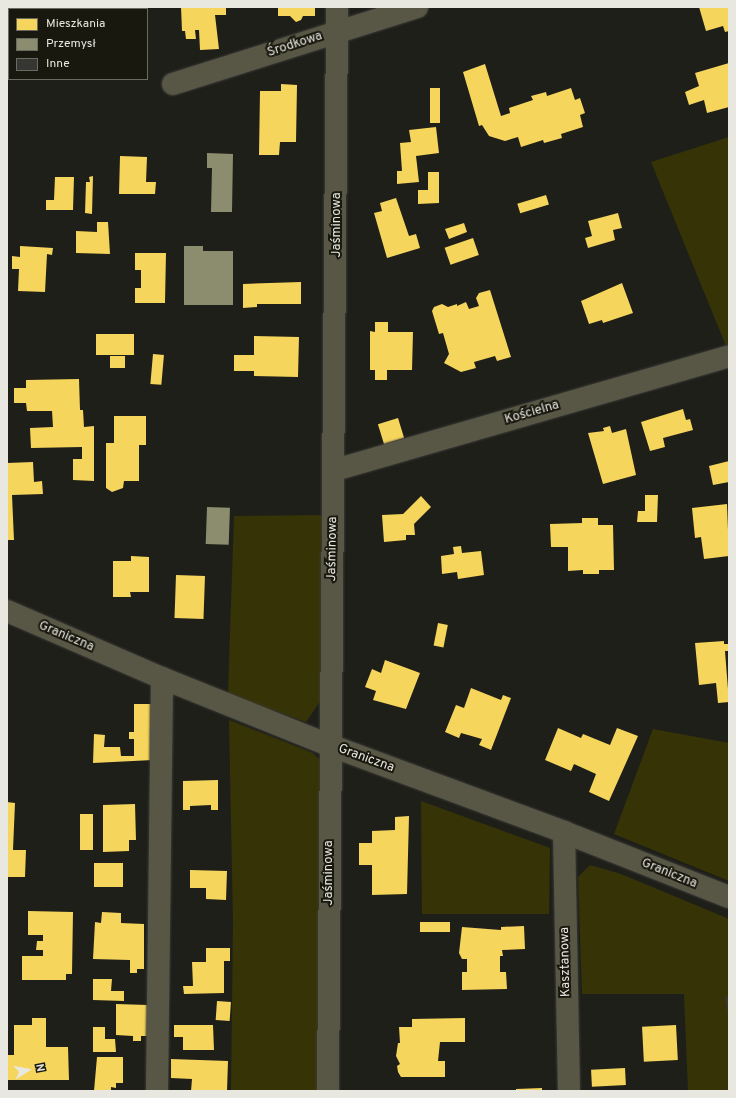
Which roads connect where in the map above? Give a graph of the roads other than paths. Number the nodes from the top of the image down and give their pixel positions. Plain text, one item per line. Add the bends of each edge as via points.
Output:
1 (338, 7) edge
2 (417, 7) edge
3 (338, 30) junction
4 (173, 84) dead end
5 (729, 356) edge
6 (335, 470) junction
7 (7, 611) edge
8 (162, 678) junction
9 (329, 745) junction
10 (564, 832) junction
11 (729, 897) edge
12 (157, 1091) edge
13 (328, 1091) edge
14 (569, 1091) edge

1 - 3 street, Jaśminowa
2 - 3 street, Środkowa
3 - 4 street, Środkowa
3 - 6 street, Jaśminowa
5 - 6 street, Kościelna
6 - 9 street, Jaśminowa
7 - 8 street, Graniczna
8 - 9 street, Graniczna
8 - 12 street
9 - 10 street, Graniczna
9 - 13 street, Jaśminowa
10 - 11 street, Graniczna
10 - 14 street, Kasztanowa

